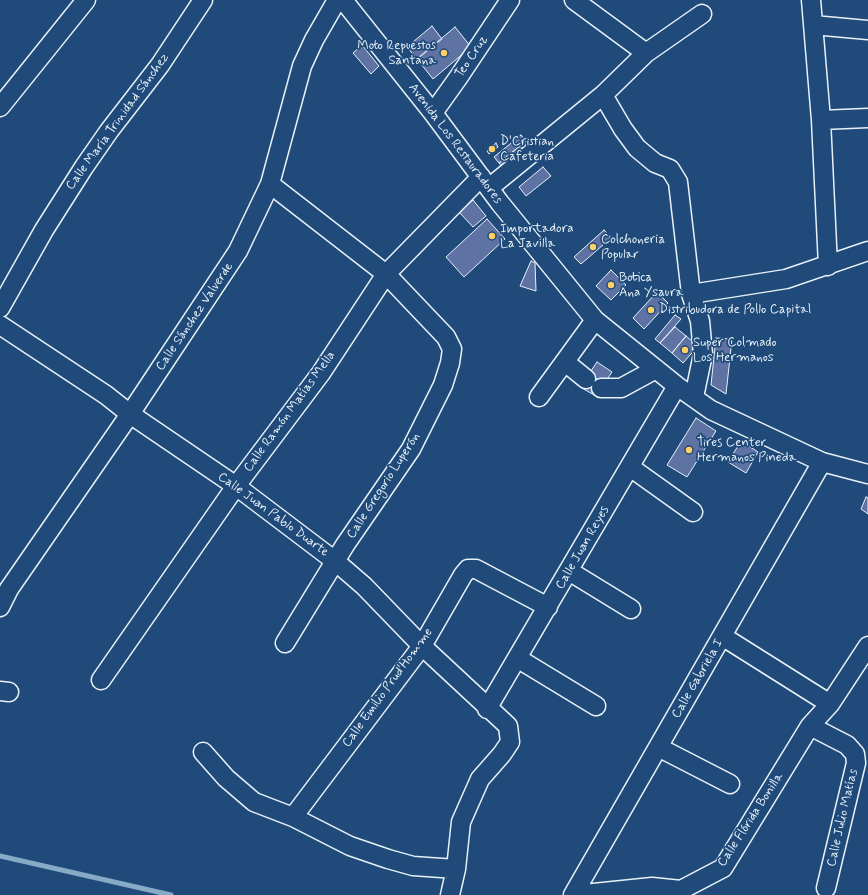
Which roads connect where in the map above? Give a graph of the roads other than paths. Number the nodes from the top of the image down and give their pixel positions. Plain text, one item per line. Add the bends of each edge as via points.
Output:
1 (86, 0) edge
2 (202, 0) edge
3 (337, 0) edge
4 (344, 0) edge
5 (510, 0) edge
6 (574, 0) edge
7 (811, 0) edge
8 (702, 14) dead end
9 (813, 25) junction
10 (868, 30) edge
11 (646, 53) junction
12 (603, 95) junction
13 (0, 107) edge
14 (433, 113) junction
15 (868, 118) edge
16 (821, 120) junction
17 (485, 183) junction
18 (270, 184) junction
19 (868, 251) edge
20 (828, 266) junction
21 (386, 274) junction
22 (691, 294) junction
23 (0, 308) edge
24 (595, 320) junction
25 (0, 326) edge
26 (565, 362) junction
27 (656, 369) junction
28 (586, 379) dead end
29 (677, 386) junction
30 (602, 388) dead end
31 (539, 397) dead end
32 (694, 397) junction
33 (130, 414) junction
34 (822, 462) junction
35 (630, 467) junction
36 (868, 474) edge
37 (236, 486) junction
38 (694, 512) dead end
39 (336, 561) junction
40 (569, 571) junction
41 (0, 607) edge
42 (548, 607) junction
43 (630, 609) dead end
44 (722, 636) junction
45 (285, 643) dead end
46 (422, 646) junction
47 (868, 646) edge
48 (517, 658) junction
49 (101, 680) dead end
50 (830, 704) junction
51 (596, 706) dead end
52 (487, 709) junction
53 (810, 726) junction
54 (658, 747) junction
55 (861, 751) edge
56 (203, 752) dead end
57 (730, 784) dead end
58 (293, 817) junction
59 (456, 869) junction
60 (826, 888) dead end
61 (450, 895) edge
62 (574, 895) edge

1 - 13 street
2 - 23 street, Calle María Trinidad Sánchez via 160,65 84,167 44,230
3 - 18 street, Calle Sánchez Valverde via 302,66
4 - 14 street, Avenida Los Restauradores
5 - 14 street, Teo Cruz
6 - 11 street
7 - 9 street
8 - 11 street, Calle Ramón Matías Mella
9 - 10 street
9 - 16 street
11 - 12 street, Calle Ramón Matías Mella
12 - 17 street, Calle Ramón Matías Mella
12 - 22 street via 637,148 655,163 670,169 678,182
14 - 17 street, Avenida Los Restauradores
15 - 16 street
16 - 20 street
17 - 21 street, Calle Ramón Matías Mella
17 - 24 street, Avenida Los Restauradores
18 - 21 street, Calle Gregorio Luperón
18 - 33 street, Calle Sánchez Valverde via 238,251
19 - 20 street
20 - 22 street via 786,279
21 - 37 street, Calle Ramón Matías Mella via 321,373
21 - 39 street, Calle Gregorio Luperón via 446,337 452,350 450,364 443,385 411,449
22 - 32 street via 700,321 703,354
24 - 26 street
24 - 27 street, Avenida Los Restauradores
25 - 33 street, Calle Juan Pablo Duarte via 106,395
26 - 28 street
26 - 31 street
27 - 29 street, Avenida Los Restauradores
27 - 30 street via 621,388
29 - 32 street, Avenida Los Restauradores
29 - 35 street, Calle Juan Reyes
32 - 34 street, Avenida Los Restauradores via 711,410
33 - 37 street, Calle Juan Pablo Duarte
33 - 41 street, Calle Sánchez Valverde via 9,589
34 - 36 street, Avenida Los Restauradores
34 - 44 street, Calle Gabriela I
35 - 38 street
35 - 40 street, Calle Juan Reyes
37 - 39 street, Calle Juan Pablo Duarte
37 - 49 street, Calle Ramón Matías Mella
39 - 45 street, Calle Gregorio Luperón
39 - 46 street, Calle Juan Pablo Duarte
40 - 42 street, Calle Juan Reyes
40 - 43 street
42 - 46 street, Calle Emilio Prud'Homme via 476,570 468,570
42 - 48 street, Calle Juan Reyes
44 - 50 street
44 - 54 street, Calle Gabriela I
46 - 52 street, Calle Juan Pablo Duarte
46 - 58 street, Calle Emilio Prud'Homme
47 - 50 street, Calle Flórida Bonilla
48 - 51 street
48 - 52 street, Calle Juan Reyes
50 - 53 street, Calle Flórida Bonilla
52 - 59 street, Calle Juan Pablo Duarte via 508,726 510,742 480,779 461,822
53 - 55 street, Calle Julio Matías
53 - 62 street, Calle Flórida Bonilla via 722,868 681,890 652,887
54 - 57 street
54 - 62 street, Calle Gabriela I
55 - 60 street, Calle Julio Matías
56 - 58 street via 226,778 254,802
58 - 59 street via 350,846 388,859 413,866
59 - 61 street

